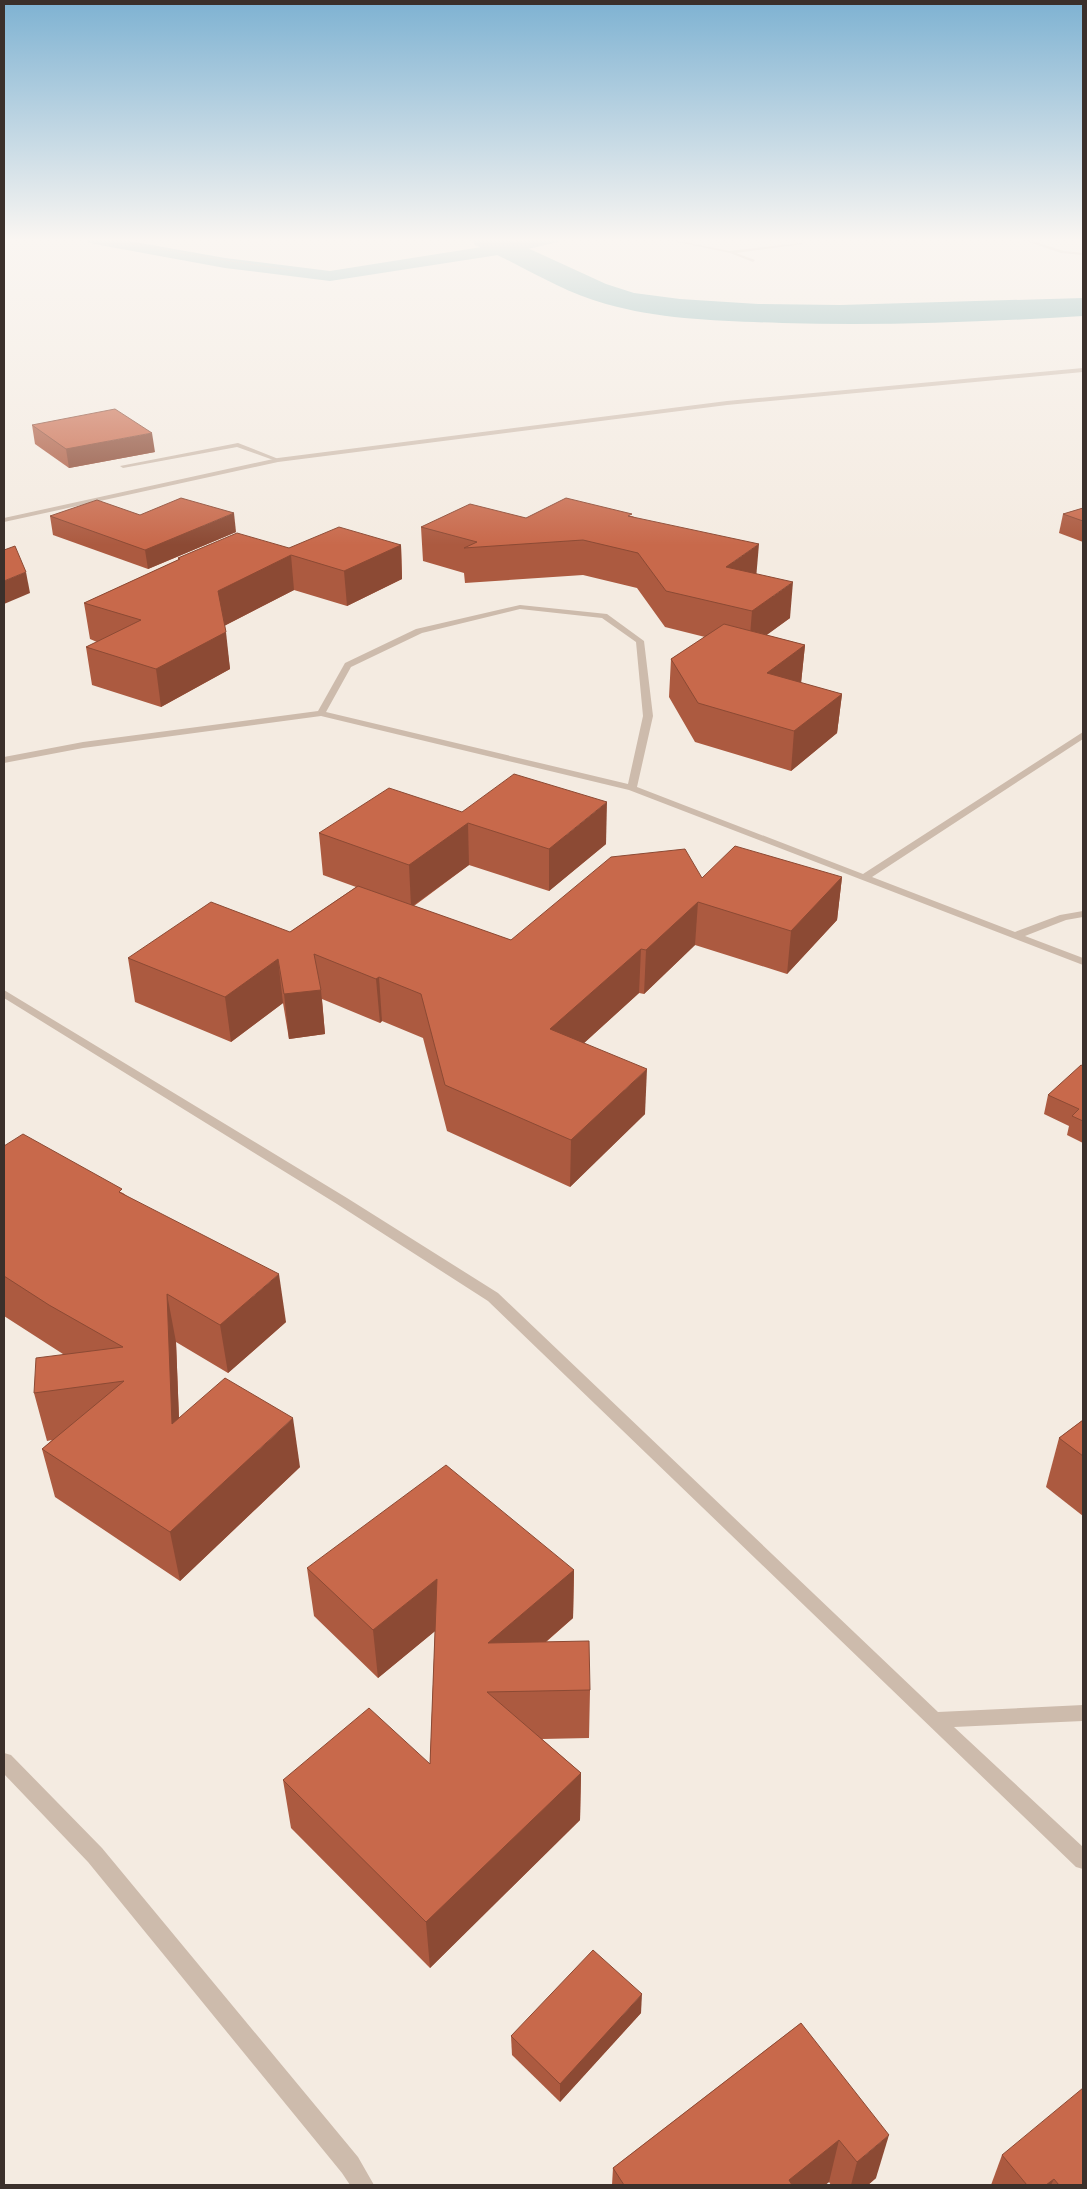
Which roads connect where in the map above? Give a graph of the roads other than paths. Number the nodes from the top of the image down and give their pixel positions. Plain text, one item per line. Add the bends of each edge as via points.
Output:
1 (1083, 370) edge
2 (278, 460) junction
3 (123, 466) edge
4 (4, 520) edge
5 (321, 713) junction
6 (1083, 735) edge
7 (4, 760) edge
8 (632, 788) junction
9 (865, 877) junction
10 (1083, 914) edge
11 (1018, 935) junction
12 (1083, 962) edge
13 (4, 993) edge
14 (1083, 1713) edge
15 (934, 1720) junction
16 (4, 1762) edge
17 (1083, 1860) edge
18 (364, 2185) edge

1 - 2 street via 727,403
2 - 3 street via 238,445
2 - 4 street
5 - 7 street via 83,745
5 - 8 street
5 - 8 street via 348,665 419,631 520,607 604,616 640,641 648,716
6 - 9 street
8 - 9 street
9 - 11 street
10 - 11 street via 1064,917
11 - 12 street
13 - 15 street via 494,1297
14 - 15 street
15 - 17 street
16 - 18 street via 95,1855

